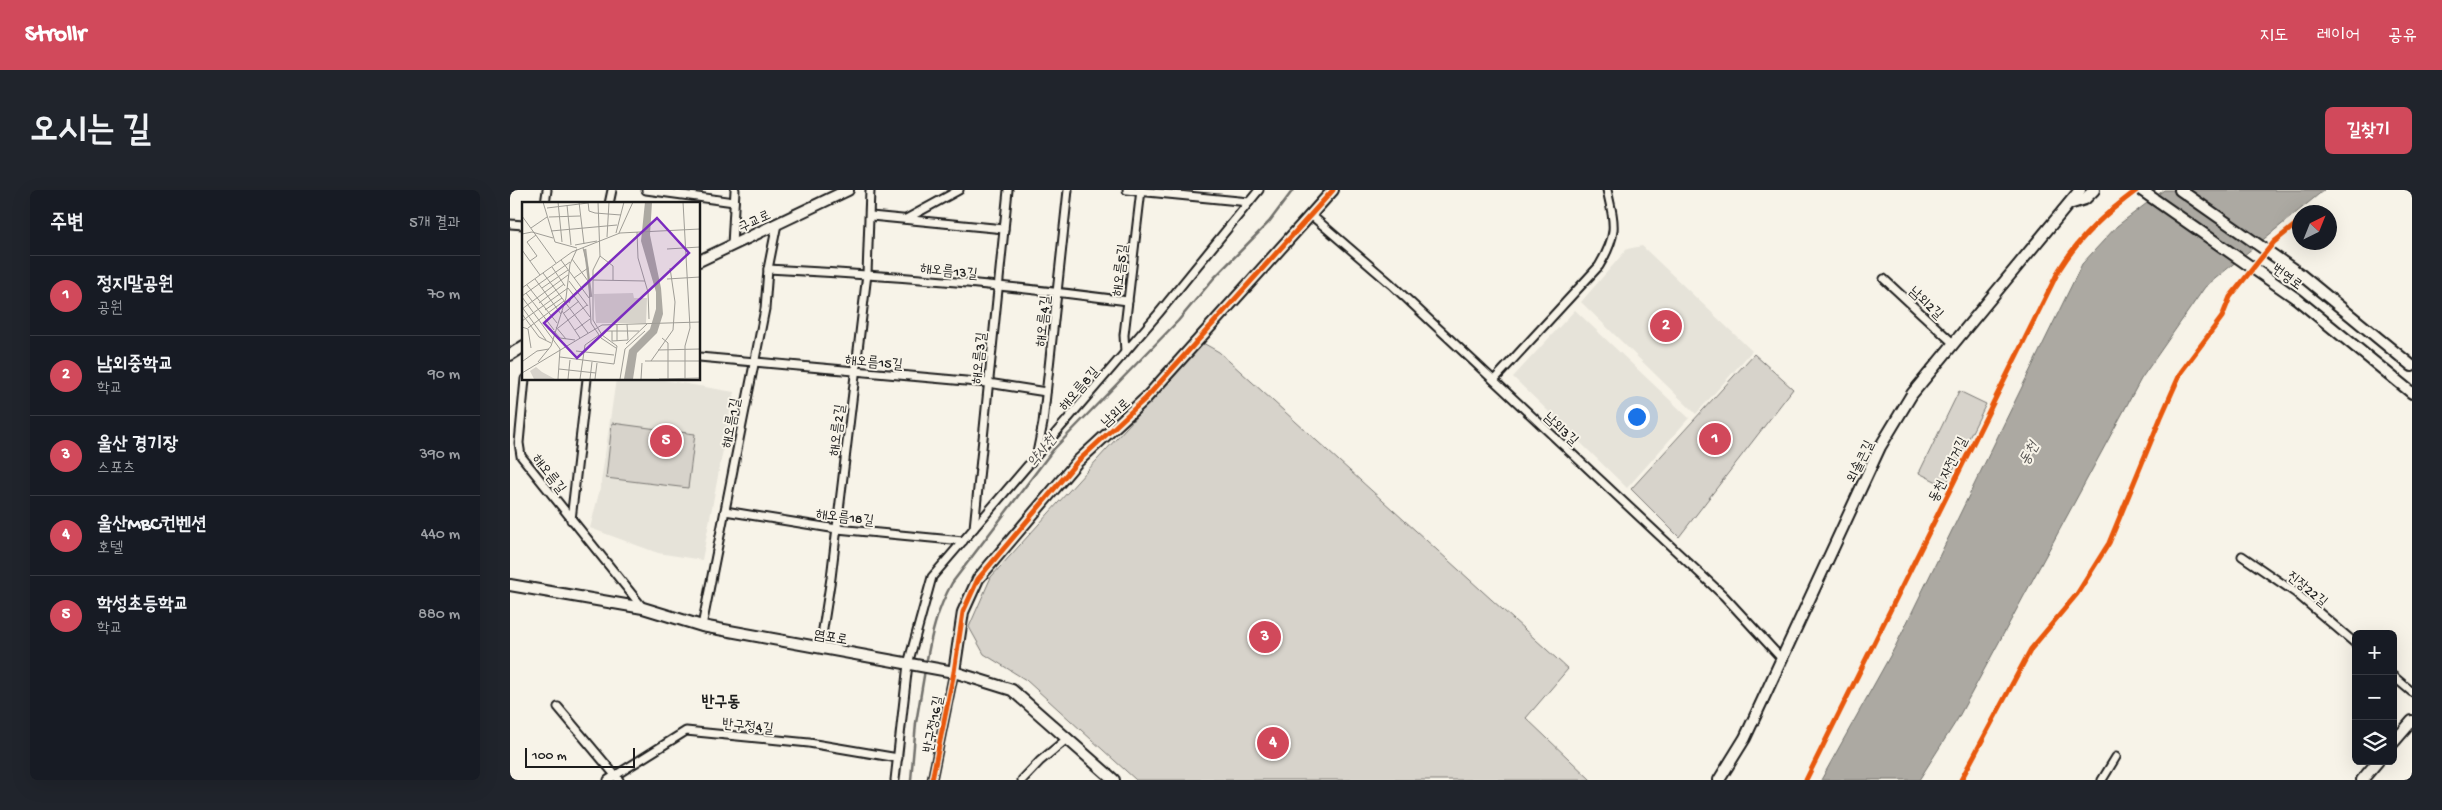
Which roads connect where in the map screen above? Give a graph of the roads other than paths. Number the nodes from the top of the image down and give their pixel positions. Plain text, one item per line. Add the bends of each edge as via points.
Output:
1 (646, 190) edge
2 (736, 190) edge
3 (848, 190) edge
4 (870, 190) edge
5 (958, 190) edge
6 (1008, 190) edge
7 (1068, 190) edge
8 (1127, 190) edge
9 (1259, 190) edge
10 (1333, 190) edge
11 (1607, 190) edge
12 (2079, 190) edge
13 (2094, 190) edge
14 (2141, 190) edge
15 (2180, 190) edge
16 (1141, 191) edge
17 (734, 202) junction
18 (1249, 202) junction
19 (2068, 204) junction
20 (1311, 215) junction
21 (870, 216) junction
22 (906, 219) junction
23 (777, 224) junction
24 (1004, 229) junction
25 (732, 246) junction
26 (700, 260) edge
27 (768, 269) junction
28 (867, 274) junction
29 (1884, 279) dead end
30 (998, 288) junction
31 (1058, 292) junction
32 (1128, 301) junction
33 (1953, 343) junction
34 (522, 347) edge
35 (1125, 352) junction
36 (510, 355) edge
37 (700, 357) edge
38 (754, 363) junction
39 (2412, 366) edge
40 (855, 372) junction
41 (525, 380) edge
42 (587, 380) edge
43 (1494, 380) junction
44 (988, 383) junction
45 (1046, 392) junction
46 (2412, 393) edge
47 (1037, 455) junction
48 (725, 511) junction
49 (571, 520) junction
50 (974, 528) junction
51 (837, 529) junction
52 (963, 541) junction
53 (2242, 556) dead end
54 (510, 585) edge
55 (643, 608) junction
56 (702, 626) junction
57 (2352, 641) edge
58 (820, 648) junction
59 (1782, 659) junction
60 (908, 664) junction
61 (954, 672) junction
62 (2397, 679) edge
63 (2412, 692) edge
64 (558, 707) dead end
65 (2412, 721) edge
66 (1068, 738) junction
67 (2397, 738) edge
68 (2116, 757) dead end
69 (898, 758) junction
70 (2375, 765) edge
71 (617, 777) edge
72 (608, 780) edge
73 (895, 780) edge
74 (932, 780) edge
75 (1022, 780) edge
76 (1114, 780) edge
77 (1718, 780) edge
78 (2102, 780) edge
79 (2362, 780) edge

1 - 17 street
2 - 17 street
3 - 23 main road, 구교로
4 - 21 street, 해오름2길
5 - 22 street
6 - 24 street, 해오름3길
7 - 31 street, 해오름4길
8 - 16 street
9 - 18 street, 해오름8길
10 - 20 main road, 남외로
11 - 43 street via 1615,228 1607,254
12 - 19 main road, 외솔큰길
13 - 19 main road via 2086,199
14 - 46 main road, 번영로 via 2321,318
15 - 39 main road, 번영로 via 2300,274
16 - 18 street
16 - 32 street, 해오름5길
17 - 25 street
18 - 35 street, 해오름8길
19 - 33 main road, 외솔큰길
20 - 43 street, 남외3길
20 - 61 main road, 남외로 via 1146,398 1077,462 978,579 963,612
21 - 22 street
21 - 28 street, 해오름2길
22 - 24 street
23 - 25 main road, 구교로
23 - 27 street, 해오름1길
24 - 30 street, 해오름3길
25 - 26 main road, 구교로
27 - 28 street, 해오름13길
27 - 38 street, 해오름1길 via 765,309
28 - 30 street, 해오름13길
28 - 40 street, 해오름2길
29 - 33 street, 남외2길
30 - 31 street, 해오름13길
30 - 44 street, 해오름3길
31 - 32 street, 해오름13길
31 - 45 street, 해오름4길
32 - 35 street, 해오름5길
33 - 59 main road, 외솔큰길 via 1912,394 1880,447
34 - 36 main road
35 - 47 street, 해오름8길
37 - 38 street, 해오름15길
38 - 40 street, 해오름15길
38 - 48 street, 해오름1길
40 - 44 street, 해오름15길
40 - 51 street, 해오름2길
41 - 49 street, 해오름길 via 521,456
42 - 49 street, 해오름길
43 - 59 street, 남외3길 via 1724,596
44 - 45 street, 해오름15길
44 - 50 street, 해오름3길
45 - 47 street, 해오름4길
47 - 50 street, 해오름8길
48 - 51 street, 해오름18길
48 - 56 street, 해오름1길
49 - 55 street, 해오름길
50 - 52 street, 해오름8길
51 - 52 street, 해오름18길
51 - 58 street, 해오름2길
52 - 60 street, 해오름8길 via 932,576
53 - 57 street, 진장22길 via 2296,593
54 - 55 main road, 염포로
55 - 56 main road, 염포로
56 - 58 main road, 염포로
58 - 60 main road, 염포로
59 - 77 main road, 외솔큰길 via 1745,738
60 - 61 main road, 염포로
60 - 69 street, 반구정16길
61 - 66 main road, 염포로 via 1012,690
61 - 74 street, 반구정16길
62 - 63 street
64 - 71 street
65 - 67 main road
66 - 75 street
66 - 76 main road, 염포로
68 - 78 street
69 - 71 street, 반구정4길 via 808,744 686,731
69 - 73 street, 반구정16길
70 - 79 main road
71 - 72 street, 반구정4길

